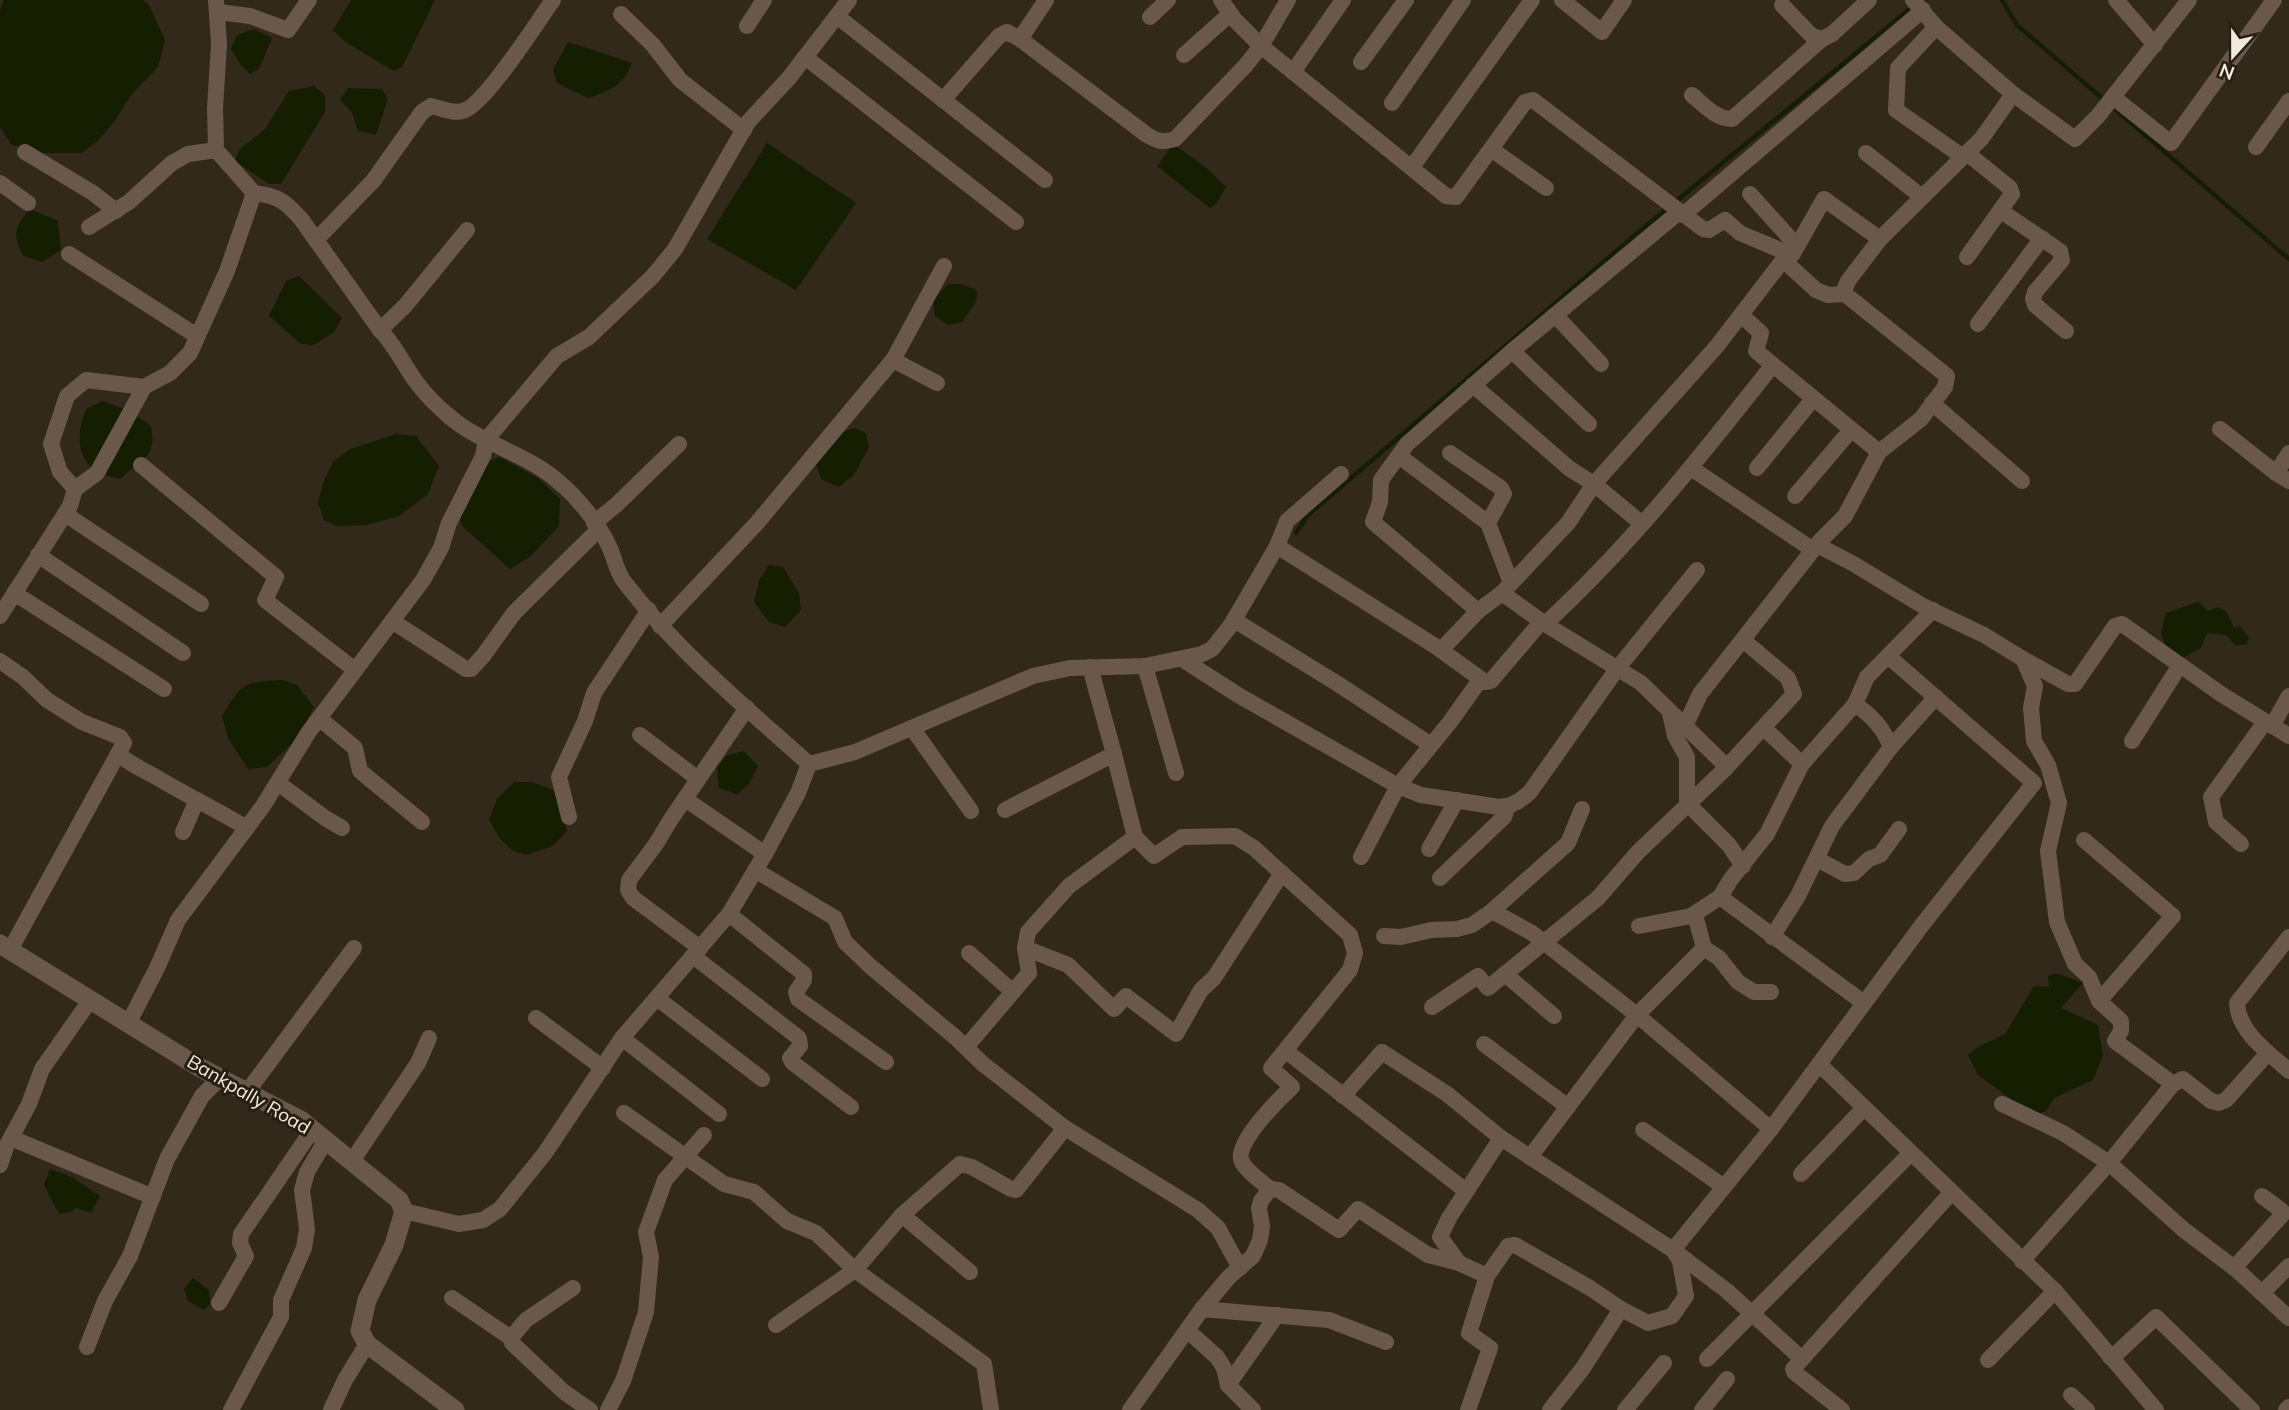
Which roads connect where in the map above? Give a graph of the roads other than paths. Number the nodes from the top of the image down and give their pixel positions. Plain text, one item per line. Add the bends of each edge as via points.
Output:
1 (309, 0) edge
2 (553, 0) edge
3 (764, 0) edge
4 (849, 0) edge
5 (1046, 0) edge
6 (1168, 0) edge
7 (1221, 0) edge
8 (1288, 0) edge
9 (1343, 0) edge
10 (1406, 0) edge
11 (1463, 0) edge
12 (1532, 0) edge
13 (1562, 0) edge
14 (1624, 0) edge
15 (1869, 0) edge
16 (2116, 0) edge
17 (2189, 0) edge
18 (2274, 0) edge
19 (1782, 5) dead end
20 (1918, 5) edge
21 (217, 6) edge
22 (621, 14) dead end
23 (1230, 14) junction
24 (1150, 17) dead end
25 (838, 18) junction
26 (747, 26) dead end
27 (1936, 27) junction
28 (1020, 39) junction
29 (1822, 39) junction
30 (1261, 46) junction
31 (2155, 46) junction
32 (1184, 55) dead end
33 (805, 57) junction
34 (1361, 62) dead end
35 (1293, 72) junction
36 (2012, 94) junction
37 (1692, 96) dead end
38 (943, 100) junction
39 (2110, 101) junction
40 (2289, 101) edge
41 (1392, 103) dead end
42 (744, 130) junction
43 (2256, 147) dead end
44 (1491, 149) junction
45 (216, 150) junction
46 (25, 152) dead end
47 (1866, 153) dead end
48 (1965, 155) junction
49 (1412, 167) junction
50 (1045, 180) dead end
51 (0, 183) edge
52 (1546, 188) dead end
53 (254, 193) junction
54 (1750, 194) dead end
55 (1922, 197) junction
56 (27, 203) dead end
57 (1675, 209) junction
58 (116, 211) junction
59 (2001, 211) junction
60 (1016, 222) dead end
61 (89, 227) dead end
62 (467, 230) dead end
63 (2042, 238) junction
64 (1880, 239) junction
65 (316, 240) junction
66 (69, 254) dead end
67 (1790, 254) junction
68 (1967, 257) dead end
69 (944, 266) dead end
70 (2012, 280) junction
71 (1845, 294) junction
72 (2033, 299) junction
73 (1555, 315) junction
74 (1741, 315) junction
75 (1978, 324) dead end
76 (380, 330) junction
77 (2066, 331) dead end
78 (197, 336) junction
79 (1512, 351) junction
80 (892, 359) junction
81 (1601, 364) dead end
82 (1772, 366) junction
83 (937, 383) dead end
84 (1473, 385) junction
85 (144, 387) junction
86 (1813, 399) junction
87 (1932, 403) junction
88 (1588, 424) dead end
89 (2220, 429) dead end
90 (1851, 430) junction
91 (486, 440) junction
92 (679, 444) dead end
93 (1879, 452) junction
94 (1450, 453) dead end
95 (2289, 453) edge
96 (1399, 456) junction
97 (141, 465) dead end
98 (1691, 468) junction
99 (1757, 468) dead end
100 (1341, 474) dead end
101 (2282, 477) edge
102 (2022, 481) dead end
103 (1594, 484) junction
104 (75, 489) junction
105 (1795, 496) dead end
106 (65, 514) junction
107 (1488, 523) junction
108 (1641, 523) junction
109 (596, 526) junction
110 (1276, 546) junction
111 (1815, 548) junction
112 (38, 555) junction
113 (1697, 569) dead end
114 (1507, 588) junction
115 (14, 593) junction
116 (201, 604) dead end
117 (649, 610) junction
118 (1933, 610) junction
119 (1478, 611) junction
120 (0, 616) edge
121 (1234, 620) junction
122 (392, 621) junction
123 (1543, 623) junction
124 (660, 625) junction
125 (1743, 640) junction
126 (1441, 650) junction
127 (183, 653) dead end
128 (1888, 656) junction
129 (1182, 659) junction
130 (2023, 659) junction
131 (0, 661) edge
132 (2180, 665) junction
133 (1145, 666) junction
134 (1090, 667) junction
135 (1618, 669) junction
136 (355, 670) junction
137 (1480, 680) junction
138 (164, 689) dead end
139 (2289, 696) edge
140 (1936, 697) junction
141 (1855, 704) junction
142 (747, 708) junction
143 (1670, 713) junction
144 (319, 718) junction
145 (2269, 724) junction
146 (1685, 726) junction
147 (912, 728) junction
148 (1764, 728) junction
149 (640, 735) dead end
150 (2289, 736) edge
151 (2132, 741) dead end
152 (1432, 745) junction
153 (1891, 747) junction
154 (118, 754) junction
155 (1114, 754) junction
156 (809, 764) junction
157 (1802, 764) junction
158 (1727, 767) junction
159 (1176, 773) dead end
160 (698, 779) junction
161 (278, 783) junction
162 (1398, 786) junction
163 (685, 799) junction
164 (197, 800) junction
165 (1457, 800) junction
166 (1687, 803) junction
167 (1508, 806) junction
168 (1582, 809) dead end
169 (1005, 810) dead end
170 (971, 811) dead end
171 (569, 817) dead end
172 (422, 822) dead end
173 (247, 828) junction
174 (342, 828) dead end
175 (1899, 828) dead end
176 (183, 832) dead end
177 (1135, 837) junction
178 (2084, 840) dead end
179 (2241, 844) dead end
180 (1429, 849) dead end
181 (765, 854) junction
182 (1361, 857) dead end
183 (1817, 859) junction
184 (1743, 866) junction
185 (755, 870) junction
186 (1282, 873) junction
187 (1440, 878) dead end
188 (1720, 897) junction
189 (1492, 911) junction
190 (729, 914) junction
191 (1695, 915) junction
192 (1639, 926) dead end
193 (1384, 936) dead end
194 (1772, 937) junction
195 (2289, 937) edge
196 (1544, 943) junction
197 (5, 947) edge
198 (354, 948) dead end
199 (1025, 948) junction
200 (1704, 948) junction
201 (697, 952) junction
202 (969, 953) dead end
203 (1505, 974) junction
204 (1013, 992) junction
205 (1771, 992) dead end
206 (657, 998) junction
207 (91, 999) junction
208 (2099, 1001) junction
209 (1864, 1003) junction
210 (1432, 1007) dead end
211 (1637, 1015) junction
212 (1554, 1016) dead end
213 (536, 1018) dead end
214 (128, 1022) junction
215 (429, 1038) dead end
216 (622, 1038) junction
217 (1485, 1044) dead end
218 (966, 1047) junction
219 (1286, 1051) junction
220 (2268, 1053) junction
221 (886, 1062) dead end
222 (1819, 1064) junction
223 (603, 1068) junction
224 (2286, 1068) edge
225 (220, 1078) junction
226 (762, 1079) dead end
227 (2174, 1084) junction
228 (247, 1092) junction
229 (1343, 1096) junction
230 (2002, 1104) dead end
231 (851, 1107) dead end
232 (1567, 1107) junction
233 (1864, 1108) junction
234 (624, 1113) dead end
235 (719, 1114) dead end
236 (1065, 1128) junction
237 (1771, 1129) junction
238 (1643, 1130) dead end
239 (319, 1134) junction
240 (704, 1135) dead end
241 (1502, 1138) junction
242 (10, 1139) junction
243 (1910, 1153) junction
244 (685, 1157) junction
245 (1530, 1157) junction
246 (352, 1161) junction
247 (2109, 1163) junction
248 (0, 1165) edge
249 (1801, 1174) dead end
250 (1724, 1187) junction
251 (1270, 1189) junction
252 (1466, 1191) junction
253 (1951, 1193) junction
254 (2262, 1196) dead end
255 (153, 1197) junction
256 (404, 1211) junction
257 (902, 1215) junction
258 (1673, 1250) junction
259 (2022, 1261) junction
260 (1459, 1263) junction
261 (2289, 1266) edge
262 (1240, 1268) junction
263 (2234, 1268) junction
264 (855, 1270) junction
265 (970, 1272) dead end
266 (1487, 1276) junction
267 (573, 1288) dead end
268 (2055, 1291) junction
269 (2262, 1293) junction
270 (452, 1298) dead end
271 (219, 1303) dead end
272 (1202, 1309) junction
273 (1621, 1309) junction
274 (1752, 1313) junction
275 (1277, 1315) junction
276 (2289, 1318) edge
277 (776, 1325) dead end
278 (1187, 1330) junction
279 (511, 1338) junction
280 (1386, 1342) dead end
281 (367, 1344) junction
282 (87, 1348) dead end
283 (2110, 1357) junction
284 (1707, 1359) dead end
285 (1802, 1359) junction
286 (1989, 1360) dead end
287 (1664, 1363) dead end
288 (1727, 1380) dead end
289 (1228, 1385) junction
290 (2071, 1395) dead end
291 (614, 1407) edge
292 (231, 1410) edge
293 (331, 1410) edge
294 (455, 1410) edge
295 (590, 1410) edge
296 (991, 1410) edge
297 (1130, 1410) edge
298 (1253, 1410) edge
299 (1468, 1410) edge
300 (1550, 1410) edge
301 (1625, 1410) edge
302 (1702, 1410) edge
303 (1842, 1410) edge
304 (2087, 1410) edge
305 (2156, 1410) edge
306 (2252, 1410) edge

1 - 21 street via 288,30
2 - 65 street via 484,96 466,110 431,106 422,112 373,181
3 - 26 street
4 - 25 street
5 - 28 street
6 - 24 street
7 - 23 street
8 - 30 street
9 - 35 street
10 - 34 street
11 - 41 street
12 - 49 street
13 - 14 street via 1602,32
15 - 29 street
16 - 31 street
17 - 31 street
18 - 39 street via 2171,143
19 - 29 street via 1812,36
20 - 27 street
20 - 57 street
21 - 45 street
22 - 42 street via 680,80
23 - 30 street
23 - 32 street
25 - 33 street
25 - 38 street
27 - 36 street
27 - 48 street via 1898,68 1896,110
28 - 30 street via 1147,135 1165,142 1175,139
28 - 38 street via 1007,32 999,36
29 - 37 street via 1732,119 1714,114
30 - 35 street
31 - 39 street
33 - 42 street
33 - 60 street
35 - 49 street
36 - 39 street via 2075,139
36 - 48 street
38 - 50 street
40 - 43 street
42 - 91 street via 663,265 589,337 557,356
44 - 49 street via 1452,198
44 - 52 street
44 - 57 street via 1525,102 1533,100
45 - 53 street
45 - 58 street via 188,154 172,163
46 - 58 street
47 - 55 street
48 - 55 street
48 - 59 street via 2010,188 2012,194
51 - 56 street
53 - 65 street via 274,195 288,205
53 - 78 street via 227,271
54 - 67 street
55 - 64 street
57 - 67 street via 1703,229 1725,220 1740,233
57 - 73 street
58 - 61 street
59 - 63 street
59 - 68 street
62 - 76 street
63 - 70 street
63 - 72 street via 2060,251 2062,260
64 - 67 street via 1824,199
64 - 71 street via 1848,281
65 - 76 street
66 - 78 street
67 - 71 street via 1816,290
67 - 74 street
69 - 80 street
70 - 72 street
70 - 75 street
71 - 87 street via 1947,376 1945,387
72 - 77 street
73 - 79 street
73 - 81 street
74 - 82 street via 1759,330 1756,351
74 - 103 street
76 - 91 street via 434,401
78 - 85 street via 190,353 170,373
79 - 84 street
79 - 88 street
80 - 83 street
80 - 124 street via 757,523
82 - 86 street
82 - 98 street
84 - 96 street
84 - 103 street via 1570,469
85 - 104 street via 97,473
85 - 104 street via 86,380 66,396 51,444 60,472
86 - 90 street
86 - 99 street
87 - 93 street via 1921,419
87 - 102 street
89 - 101 street
90 - 93 street
90 - 105 street
91 - 109 street via 559,482
91 - 122 street via 441,548
92 - 109 street
93 - 111 street via 1845,516
94 - 107 street via 1501,488 1502,501
95 - 101 street
96 - 107 street
96 - 119 street via 1381,480 1373,522
97 - 136 street via 276,577 265,600
98 - 108 street
98 - 111 street
100 - 110 street via 1287,521
103 - 108 street
103 - 114 street via 1568,523
104 - 106 street
106 - 112 street
106 - 116 street
107 - 114 street
108 - 123 street via 1581,591
109 - 117 street via 621,577
109 - 122 street via 514,613 471,669
110 - 121 street
110 - 126 street
111 - 118 street
111 - 125 street
112 - 115 street
112 - 127 street
113 - 135 street
114 - 119 street
114 - 123 street
115 - 120 street
115 - 138 street
117 - 124 street
117 - 171 street via 594,693 559,777
118 - 128 street
118 - 130 street
119 - 126 street
121 - 129 street via 1212,649
121 - 152 street
122 - 136 street
123 - 135 street
123 - 137 street via 1491,681
124 - 142 street
125 - 146 street via 1700,694
125 - 148 street via 1793,687 1794,694
126 - 137 street
128 - 140 street
128 - 141 street via 1867,677
129 - 133 street
129 - 162 street
130 - 132 street via 2075,684 2115,626 2122,624
130 - 208 street via 2035,686 2031,708 2034,741 2048,765 2059,803 2048,851 2057,922 2075,964 2089,977
131 - 154 street via 47,701 124,739
132 - 145 street
132 - 151 street
133 - 134 street
133 - 159 street
134 - 147 street via 1033,676
134 - 155 street
135 - 143 street via 1641,683
135 - 167 street via 1530,792
136 - 144 street
137 - 152 street
139 - 145 street
140 - 153 street
140 - 209 street via 2034,783
141 - 153 street via 1870,715
141 - 157 street
142 - 156 street
142 - 160 street
143 - 146 street
143 - 166 street via 1675,736 1687,757
144 - 161 street
144 - 172 street via 355,748 360,771
145 - 150 street
145 - 179 street via 2211,797 2216,822
146 - 158 street
147 - 156 street via 855,752
147 - 170 street
148 - 157 street
148 - 158 street
149 - 160 street
152 - 162 street
153 - 183 street via 1832,827
154 - 164 street
154 - 197 street
155 - 169 street
155 - 177 street
156 - 181 street
157 - 184 street via 1767,834
158 - 166 street
160 - 163 street
161 - 173 street
161 - 174 street
162 - 165 street
162 - 182 street
163 - 181 street
163 - 201 street via 629,880 628,890
164 - 173 street
164 - 176 street
165 - 167 street
165 - 180 street
166 - 184 street
166 - 196 street via 1598,898
167 - 187 street via 1504,817
168 - 189 street via 1569,843
173 - 214 street via 178,920
175 - 183 street via 1880,855 1854,873 1845,874
177 - 186 street via 1154,856 1182,837 1235,836
177 - 199 street via 1069,886 1028,932
178 - 208 street via 2173,916
181 - 185 street
183 - 194 street
184 - 188 street
185 - 190 street
185 - 218 street via 835,918 845,942
186 - 199 street via 1176,1034 1126,996 1114,1009 1068,965
186 - 219 street via 1350,935 1355,953 1350,970
188 - 191 street
188 - 194 street
189 - 193 street via 1457,929
189 - 196 street
190 - 201 street
190 - 221 street via 804,974 796,992 798,999
191 - 192 street
191 - 200 street
194 - 209 street
195 - 220 street via 2237,1003 2240,1022
196 - 203 street
196 - 211 street
197 - 207 street, Bankpally Road
198 - 228 street
199 - 204 street via 1030,973
200 - 205 street via 1719,958 1738,982 1754,992
200 - 211 street
201 - 206 street
201 - 231 street via 799,1038 800,1046 790,1056 793,1063
202 - 204 street
203 - 210 street via 1488,988 1478,976
203 - 212 street
204 - 218 street
206 - 216 street
206 - 226 street
207 - 214 street, Bankpally Road
207 - 242 street via 41,1069
208 - 227 street via 2121,1021 2115,1041
209 - 222 street
211 - 232 street
211 - 237 street
213 - 223 street
214 - 225 street, Bankpally Road
215 - 246 street via 418,1063
216 - 223 street
216 - 235 street
217 - 232 street
218 - 236 street
219 - 229 street
219 - 251 street via 1271,1068 1292,1087 1240,1152 1241,1161
220 - 224 street
220 - 227 street via 2219,1103 2183,1079
222 - 233 street
222 - 237 street
223 - 256 street via 500,1209 482,1220 459,1224
225 - 228 street, Bankpally Road
225 - 255 street via 202,1096 187,1122
227 - 247 street
228 - 239 street, Bankpally Road
229 - 241 street via 1381,1052 1447,1094
229 - 252 street
230 - 247 street via 2063,1133
232 - 245 street
233 - 243 street
233 - 249 street
234 - 244 street
236 - 257 street via 1016,1190 960,1164
236 - 262 street via 1198,1210 1218,1228
237 - 250 street
238 - 250 street
239 - 246 street, Bankpally Road
239 - 271 street via 241,1234 246,1256
239 - 292 street via 302,1190 307,1229 304,1248 281,1300 281,1317
240 - 244 street
241 - 245 street
241 - 252 street
242 - 248 street
242 - 255 street
243 - 253 street
243 - 274 street
244 - 264 street via 724,1184 754,1192 787,1221 816,1233
244 - 291 street via 665,1180 646,1232 651,1257 646,1312
245 - 258 street
246 - 256 street, Bankpally Road via 400,1200
247 - 259 street
247 - 263 street
250 - 258 street
251 - 260 street via 1279,1190 1339,1230 1358,1209 1428,1255
251 - 262 street via 1259,1208 1260,1240 1253,1256
252 - 260 street via 1440,1237
253 - 259 street
253 - 285 street
254 - 263 street via 2282,1215
255 - 282 street
256 - 281 street via 394,1245 367,1300 360,1331
257 - 264 street
257 - 265 street
258 - 273 street via 1680,1261 1686,1296 1672,1316 1648,1323
258 - 274 street
259 - 268 street
260 - 266 street
261 - 269 street
262 - 272 street
263 - 269 street
264 - 277 street
264 - 296 street via 984,1364
266 - 273 street via 1502,1252 1515,1245
266 - 299 street via 1469,1333 1490,1348
267 - 279 street via 526,1320
268 - 283 street
268 - 286 street
269 - 276 street
270 - 279 street
272 - 275 street
272 - 278 street
273 - 300 street
274 - 284 street
274 - 285 street
275 - 280 street via 1329,1320
275 - 289 street
278 - 289 street via 1217,1357
278 - 297 street
279 - 295 street via 564,1392
281 - 293 street
281 - 294 street
283 - 305 street
283 - 306 street via 2156,1317
285 - 303 street via 1794,1372
287 - 301 street
288 - 302 street
289 - 298 street
290 - 304 street

